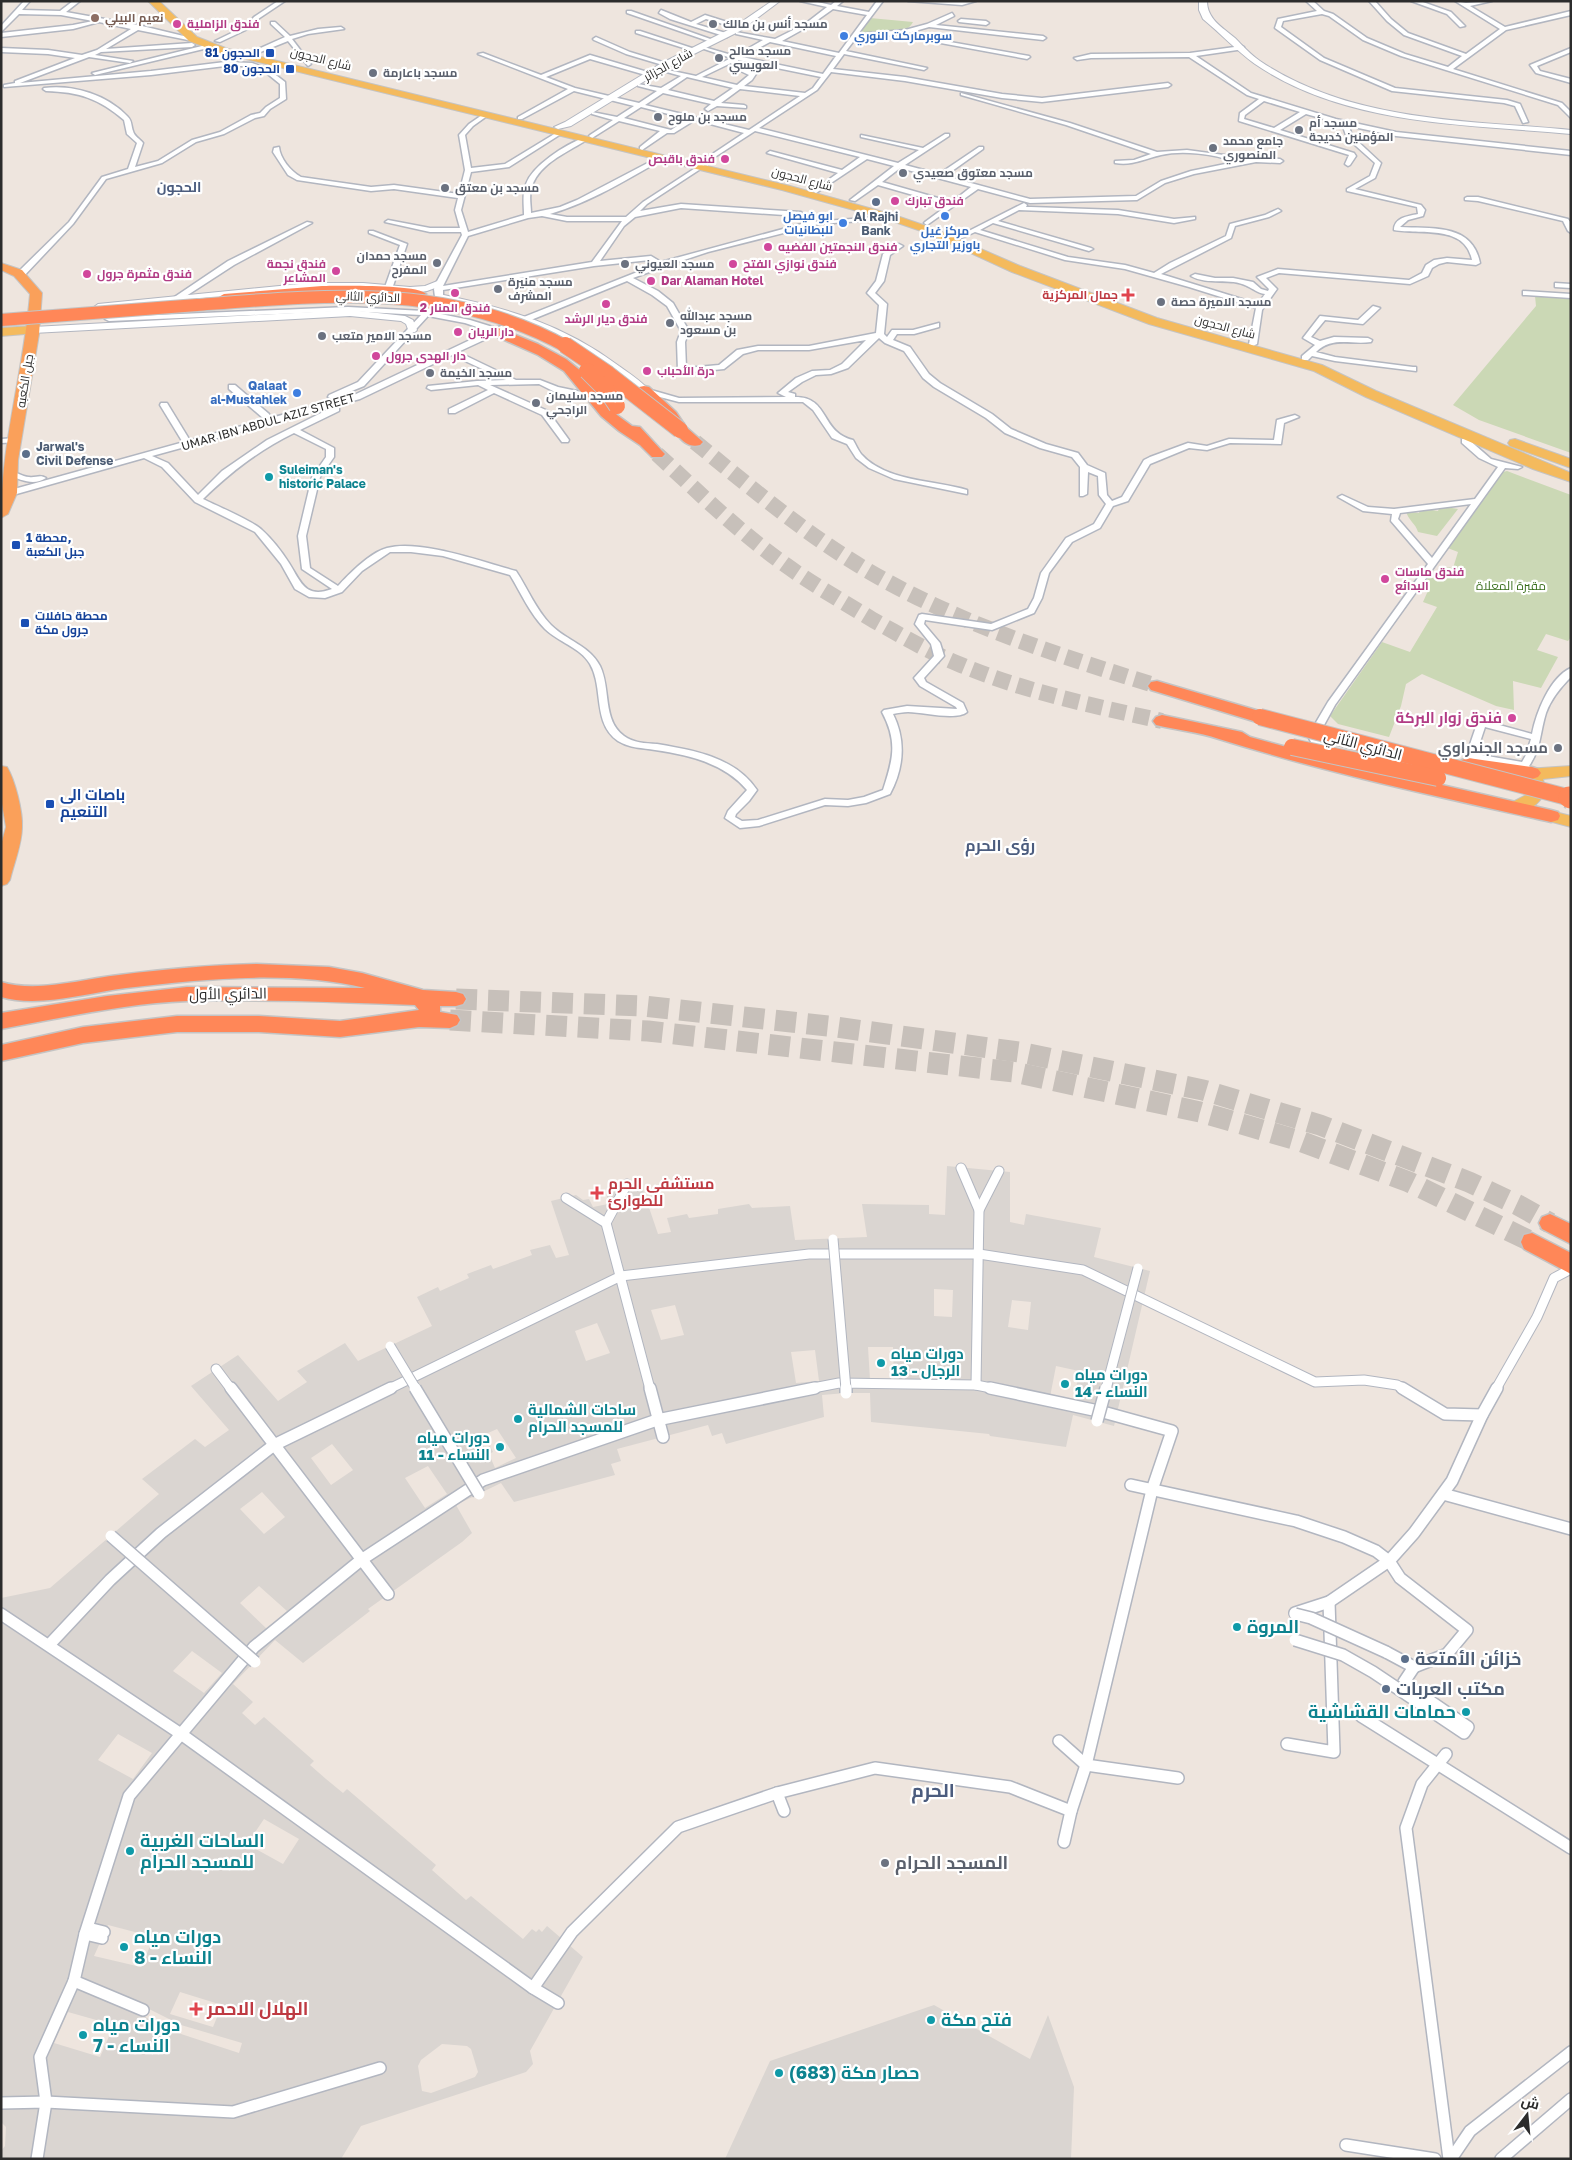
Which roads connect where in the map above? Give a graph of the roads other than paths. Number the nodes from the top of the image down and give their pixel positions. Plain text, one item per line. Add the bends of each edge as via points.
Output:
1 (27, 1) edge
2 (77, 1) edge
3 (153, 1) edge
4 (165, 1) edge
5 (282, 1) edge
6 (777, 1) edge
7 (784, 1) edge
8 (803, 1) edge
9 (840, 1) edge
10 (880, 1) edge
11 (911, 1) edge
12 (973, 1) edge
13 (1203, 1) edge
14 (1309, 1) edge
15 (1372, 1) edge
16 (1414, 1) edge
17 (1458, 1) edge
18 (1489, 1) edge
19 (1466, 5) junction
20 (832, 7) junction
21 (17, 12) junction
22 (629, 12) dead end
23 (661, 12) dead end
24 (1322, 12) junction
25 (61, 13) junction
26 (1571, 13) edge
27 (870, 14) junction
28 (1215, 14) dead end
29 (952, 16) dead end
30 (102, 20) junction
31 (943, 20) junction
32 (274, 23) dead end
33 (986, 23) dead end
34 (691, 24) junction
35 (931, 26) junction
36 (1462, 26) dead end
37 (138, 28) junction
38 (341, 29) dead end
39 (1504, 29) junction
40 (1, 30) edge
41 (739, 30) junction
42 (638, 32) dead end
43 (898, 34) junction
44 (1, 35) edge
45 (726, 35) junction
46 (288, 36) junction
47 (855, 36) junction
48 (1043, 38) dead end
49 (193, 39) junction
50 (596, 39) dead end
51 (773, 40) junction
52 (713, 41) junction
53 (212, 44) junction
54 (706, 48) junction
55 (1242, 48) junction
56 (1, 50) edge
57 (695, 50) junction
58 (1571, 50) edge
59 (99, 51) junction
60 (256, 52) junction
61 (842, 53) junction
62 (481, 54) dead end
63 (1190, 55) junction
64 (1467, 56) junction
65 (84, 57) junction
66 (1027, 57) dead end
67 (736, 58) junction
68 (1077, 58) dead end
69 (885, 59) junction
70 (139, 62) junction
71 (308, 64) junction
72 (666, 67) junction
73 (924, 68) dead end
74 (1450, 68) junction
75 (829, 70) junction
76 (649, 74) junction
77 (875, 75) junction
78 (543, 76) junction
79 (685, 76) junction
80 (824, 76) junction
81 (696, 78) junction
82 (1571, 82) edge
83 (53, 83) junction
84 (640, 85) junction
85 (1168, 85) dead end
86 (953, 86) junction
87 (4, 87) edge
88 (741, 87) junction
89 (573, 88) junction
90 (663, 90) junction
91 (805, 95) junction
92 (1264, 98) junction
93 (612, 99) junction
94 (717, 104) junction
95 (641, 106) junction
96 (744, 108) dead end
97 (708, 109) dead end
98 (1305, 112) junction
99 (594, 113) junction
100 (485, 115) junction
101 (1571, 116) edge
102 (520, 118) junction
103 (694, 118) junction
104 (620, 119) junction
105 (1524, 122) junction
106 (1345, 123) junction
107 (1571, 127) edge
108 (562, 130) junction
109 (666, 130) junction
110 (752, 130) junction
111 (1275, 130) junction
112 (1571, 132) edge
113 (947, 134) dead end
114 (863, 136) dead end
115 (588, 138) junction
116 (791, 138) junction
117 (784, 143) dead end
118 (830, 147) junction
119 (277, 148) dead end
120 (642, 148) junction
121 (777, 148) dead end
122 (981, 148) dead end
123 (926, 150) junction
124 (823, 152) dead end
125 (1571, 153) edge
126 (1157, 154) junction
127 (865, 157) junction
128 (661, 158) junction
129 (816, 158) dead end
130 (1280, 161) dead end
131 (1116, 162) dead end
132 (809, 163) junction
133 (1242, 163) junction
134 (702, 164) junction
135 (1348, 164) dead end
136 (900, 166) junction
137 (131, 169) junction
138 (468, 170) junction
139 (844, 172) junction
140 (940, 177) junction
141 (878, 183) junction
142 (976, 187) junction
143 (816, 191) junction
144 (461, 196) junction
145 (1467, 199) dead end
146 (853, 200) junction
147 (1030, 202) junction
148 (953, 204) junction
149 (1018, 208) junction
150 (1278, 211) dead end
151 (543, 215) junction
152 (527, 216) junction
153 (630, 217) junction
154 (890, 217) junction
155 (1193, 218) dead end
156 (993, 221) junction
157 (309, 222) dead end
158 (388, 222) dead end
159 (927, 223) junction
160 (810, 225) junction
161 (974, 230) junction
162 (1571, 231) edge
163 (371, 232) dead end
164 (464, 232) junction
165 (960, 237) junction
166 (899, 246) dead end
167 (1089, 249) dead end
168 (594, 264) junction
169 (660, 265) junction
170 (1, 266) edge
171 (20, 275) junction
172 (1155, 276) junction
173 (1195, 276) dead end
174 (628, 278) junction
175 (1558, 285) dead end
176 (1571, 286) edge
177 (389, 287) junction
178 (439, 290) junction
179 (414, 292) junction
180 (1270, 293) junction
181 (1526, 293) dead end
182 (1571, 296) edge
183 (177, 298) junction
184 (1260, 307) junction
185 (1376, 308) dead end
186 (35, 312) junction
187 (1, 314) edge
188 (426, 314) junction
189 (108, 316) junction
190 (526, 318) junction
191 (1, 320) edge
192 (936, 325) dead end
193 (1, 328) edge
194 (33, 330) junction
195 (412, 330) junction
196 (496, 331) junction
197 (1, 332) edge
198 (884, 338) junction
199 (1368, 340) dead end
200 (1253, 344) junction
201 (1320, 344) junction
202 (452, 352) junction
203 (1308, 355) junction
204 (1413, 369) dead end
205 (513, 381) junction
206 (477, 383) junction
207 (232, 387) dead end
208 (430, 388) dead end
209 (494, 390) junction
210 (644, 390) joint
211 (357, 397) junction
212 (593, 397) junction
213 (799, 399) junction
214 (663, 400) junction
215 (164, 405) dead end
216 (452, 411) dead end
217 (1295, 417) dead end
218 (268, 419) junction
219 (1439, 419) junction
220 (294, 430) junction
221 (680, 430) junction
222 (282, 436) junction
223 (185, 439) junction
224 (16, 440) junction
225 (565, 440) dead end
226 (1, 441) edge
227 (643, 441) junction
228 (1465, 441) junction
229 (695, 442) tunnel mouth
230 (657, 454) tunnel mouth
231 (145, 456) junction
232 (1540, 463) junction
233 (1571, 464) edge
234 (1502, 467) junction
235 (1518, 467) junction
236 (1084, 468) junction
237 (1571, 469) edge
238 (8, 471) edge
239 (1571, 478) edge
240 (1571, 486) edge
241 (964, 492) dead end
242 (10, 493) junction
243 (1083, 494) dead end
244 (1342, 497) dead end
245 (198, 500) junction
246 (1478, 501) junction
247 (1110, 504) junction
248 (1396, 512) junction
249 (1, 514) edge
250 (1433, 564) junction
251 (339, 590) junction
252 (1571, 671) edge
253 (1157, 686) tunnel mouth
254 (1262, 714) junction
255 (1162, 721) tunnel mouth
256 (1537, 738) junction
257 (1290, 751) junction
258 (1528, 770) junction
259 (1, 771) edge
260 (1571, 771) edge
261 (1537, 794) junction
262 (1571, 798) edge
263 (1515, 808) junction
264 (1571, 810) edge
265 (1551, 816) junction
266 (1571, 816) edge
267 (1571, 822) edge
268 (1, 880) edge
269 (1, 989) edge
270 (423, 998) junction
271 (456, 999) tunnel mouth
272 (165, 1005) junction
273 (420, 1019) junction
274 (450, 1020) tunnel mouth
275 (1, 1021) edge
276 (1, 1042) edge
277 (1, 1053) edge
278 (961, 1168) dead end
279 (999, 1171) dead end
280 (627, 1184) dead end
281 (566, 1198) dead end
282 (979, 1210) junction
283 (1550, 1223) tunnel mouth
284 (606, 1224) junction
285 (1571, 1235) edge
286 (833, 1239) dead end
287 (1532, 1242) tunnel mouth
288 (978, 1254) junction
289 (1571, 1265) edge
290 (1138, 1268) dead end
291 (1571, 1269) edge
292 (621, 1276) junction
293 (390, 1346) dead end
294 (216, 1369) dead end
295 (976, 1385) junction
296 (846, 1393) dead end
297 (1482, 1415) junction
298 (657, 1420) junction
299 (1097, 1421) dead end
300 (663, 1437) dead end
301 (274, 1445) junction
302 (1131, 1485) dead end
303 (1152, 1490) junction
304 (479, 1494) dead end
305 (1442, 1494) junction
306 (1571, 1529) edge
307 (111, 1536) dead end
308 (361, 1560) junction
309 (1389, 1561) junction
310 (388, 1594) dead end
311 (1330, 1602) junction
312 (1, 1614) edge
313 (1295, 1614) joint
314 (1295, 1640) dead end
315 (49, 1646) junction
316 (254, 1662) dead end
317 (1414, 1667) junction
318 (1361, 1716) dead end
319 (181, 1734) junction
320 (1059, 1741) dead end
321 (1288, 1744) dead end
322 (1446, 1754) dead end
323 (1439, 1765) junction
324 (1086, 1766) junction
325 (1178, 1778) dead end
326 (778, 1793) junction
327 (784, 1810) dead end
328 (1071, 1811) junction
329 (1064, 1842) dead end
330 (1571, 1848) edge
331 (87, 1931) junction
332 (103, 1935) dead end
333 (74, 1981) junction
334 (533, 1988) junction
335 (558, 2003) dead end
336 (143, 2010) dead end
337 (1571, 2052) edge
338 (380, 2068) dead end
339 (1571, 2099) edge
340 (46, 2102) junction
341 (1, 2103) edge
342 (1346, 2145) dead end
343 (37, 2159) edge
344 (1435, 2159) edge
345 (1450, 2159) edge
346 (1501, 2159) edge

1 - 21 street
2 - 25 street
3 - 49 main road, شارع الحجون
4 - 53 main road, شارع الحجون
5 - 53 street via 256,18 250,26
6 - 41 street, شارع الجزائر
7 - 41 street, شارع الجزائر
8 - 20 street
9 - 20 street
10 - 27 street
11 - 12 street
13 - 55 street via 1206,17
14 - 24 street
15 - 64 street via 1406,34
16 - 36 street via 1449,13
17 - 19 street
18 - 19 street
19 - 39 street
20 - 27 street
20 - 51 street via 807,24
21 - 25 street
21 - 40 street
22 - 52 street
23 - 34 street
24 - 74 street via 1365,39 1403,55
24 - 105 street via 1280,20 1278,28 1322,59 1394,90 1518,105
25 - 30 street
26 - 39 street
27 - 47 street
28 - 105 street via 1231,33 1289,76 1350,99 1414,111
29 - 31 street
30 - 37 street
30 - 44 street via 73,27
31 - 33 street
31 - 35 street
32 - 46 street
34 - 41 street via 705,17
34 - 45 street
35 - 43 street
35 - 48 street
37 - 49 street
37 - 59 street
38 - 46 street
39 - 64 street
41 - 45 street, شارع الجزائر
41 - 51 street
41 - 54 street, شارع الجزائر
42 - 57 street
43 - 47 street
43 - 66 street
45 - 52 street, شارع الجزائر
46 - 60 street
46 - 71 street
47 - 61 street
49 - 53 main road, شارع الحجون
50 - 72 street
51 - 61 street
51 - 67 street
52 - 57 street, شارع الجزائر
53 - 59 street
53 - 60 main road, شارع الحجون
53 - 70 street
53 - 100 main road, شارع الحجون
54 - 67 street
54 - 72 street, شارع الجزائر
55 - 63 street
55 - 112 street via 1257,62 1304,88 1342,103 1410,117
56 - 65 street
57 - 72 street, شارع الجزائر
58 - 82 street via 1533,65 1538,72
59 - 65 street
60 - 71 main road, شارع الحجون
61 - 69 street
61 - 75 street
62 - 78 street
63 - 68 street
63 - 92 street via 1249,94
64 - 74 street
65 - 70 street
65 - 87 street
67 - 80 street
67 - 81 street
67 - 88 street via 736,67 753,74
69 - 73 street
69 - 77 street
70 - 83 street
71 - 102 main road, شارع الحجون
72 - 76 street, شارع الجزائر
72 - 79 street
72 - 84 street, شارع الجزائر
74 - 101 street via 1560,104
75 - 77 street
75 - 80 street
76 - 78 street via 590,57
76 - 93 street, شارع الجزائر
77 - 86 street
78 - 89 street
79 - 81 street
79 - 90 street
80 - 91 street via 815,89
81 - 88 street
83 - 87 street
83 - 137 street via 250,64 266,70 283,83 283,99 262,115 253,116 222,133 194,141 160,162
84 - 90 street
84 - 93 street, شارع الجزائر
85 - 86 street via 1042,100
86 - 126 street via 950,89 982,101 1060,122
87 - 137 street via 89,94 114,108 127,119 130,134 140,143
88 - 91 street
88 - 94 street
89 - 93 street
89 - 102 street
90 - 94 street
90 - 95 street
91 - 110 street
92 - 98 street
92 - 111 street via 1242,114 1241,120
93 - 95 street
93 - 99 street, شارع الجزائر
93 - 108 street, شارع الجزائر
94 - 96 street
94 - 97 street
95 - 103 street
95 - 104 street
98 - 106 street
98 - 111 street
99 - 104 street
99 - 108 street, شارع الجزائر
100 - 108 main road, شارع الحجون
100 - 138 street via 462,135
102 - 108 main road, شارع الحجون
103 - 109 street via 672,132
103 - 110 street
104 - 109 street
104 - 115 street
105 - 107 street
106 - 125 street via 1396,134
106 - 180 street via 1349,137 1378,163 1373,177 1349,190 1419,206 1421,215 1404,219 1396,229 1456,234 1465,239 1476,256 1476,263 1437,262 1410,282 1278,271 1262,277 1272,289
108 - 115 main road, شارع الحجون
108 - 138 street via 507,166
109 - 120 street
110 - 116 street
110 - 134 street
111 - 135 street via 1352,154
113 - 123 street
114 - 123 street
115 - 120 main road, شارع الحجون
115 - 128 main road, شارع الحجون
115 - 152 street via 535,172 527,191
116 - 117 street
116 - 118 street
118 - 124 street
118 - 127 street
119 - 144 street via 276,152 290,174 300,179
120 - 134 main road, شارع الحجون
121 - 132 street via 770,153
122 - 140 street
123 - 136 street
126 - 131 street via 1133,164
126 - 133 street via 1219,155
127 - 136 street
127 - 139 street
128 - 134 main road, شارع الحجون
128 - 151 street via 570,206
129 - 132 street
130 - 133 street
132 - 139 street
133 - 147 street via 1193,172 1163,182 1137,198
134 - 143 main road, شارع الحجون
134 - 153 street
134 - 154 main road, شارع الحجون
136 - 140 street
136 - 141 street
137 - 171 street via 104,178 71,223
138 - 144 street
139 - 143 street
140 - 142 street
141 - 146 street
141 - 148 street
142 - 147 street
142 - 148 street
143 - 146 main road, شارع الحجون
144 - 164 street via 458,210
145 - 162 street via 1566,220
146 - 159 main road, شارع الحجون
147 - 149 street
148 - 159 street
149 - 155 street via 1119,212 1180,222
149 - 156 street
150 - 172 street via 1271,216 1244,219 1232,225 1229,237 1169,265
151 - 152 street
151 - 153 street via 567,219
152 - 164 street
153 - 160 street via 681,206 801,214
153 - 168 street
154 - 160 street, UMAR IBN ABDUL AZIZ STREET
154 - 219 main road, شارع الحجون via 1153,320 1318,368 1370,394
156 - 161 street
156 - 167 street
157 - 183 street via 231,263
158 - 164 street
159 - 165 main road, شارع الحجون
160 - 169 street, UMAR IBN ABDUL AZIZ STREET
161 - 165 street
161 - 172 street via 1067,259 1126,267
163 - 177 street via 404,244
164 - 178 street, UMAR IBN ABDUL AZIZ STREET
165 - 200 main road, شارع الحجون via 1105,298
166 - 198 street via 888,254 880,281 871,293 883,304
168 - 169 street via 651,258
168 - 178 street
169 - 174 street, UMAR IBN ABDUL AZIZ STREET
170 - 171 highway, جبل الكعبه
171 - 186 highway, جبل الكعبه via 36,293
172 - 184 street
173 - 180 street via 1233,280
174 - 190 street, UMAR IBN ABDUL AZIZ STREET
174 - 198 street via 670,305 685,331 681,342 682,371 720,367 740,352 758,348 810,348
175 - 176 street
177 - 179 street
177 - 183 street via 310,286
178 - 179 street
178 - 179 street via 427,288
178 - 188 street, UMAR IBN ABDUL AZIZ STREET
178 - 190 street
179 - 189 highway, bridge via 312,290 253,294
180 - 184 street
181 - 182 street
183 - 186 street
184 - 200 street
185 - 201 street via 1360,322 1323,318 1307,338
186 - 187 main road
186 - 194 highway, جبل الكعبه
188 - 189 street via 336,308 211,316
188 - 195 street, UMAR IBN ABDUL AZIZ STREET
188 - 196 street
189 - 191 highway, الدائري الثاني, bridge
189 - 193 highway, الدائري الثاني
189 - 221 highway, الدائري الثاني, bridge via 331,296 440,303 508,320 551,338 588,358
189 - 227 highway, الدائري الثاني, bridge via 368,303 428,309 477,319 549,346 582,367 595,378
190 - 196 street, UMAR IBN ABDUL AZIZ STREET
190 - 210 street via 577,341
192 - 198 street via 914,332 895,332
194 - 195 street via 350,313 408,319
194 - 197 main road
194 - 224 highway, جبل الكعبه
195 - 218 street, UMAR IBN ABDUL AZIZ STREET via 361,384 345,393
196 - 202 street, UMAR IBN ABDUL AZIZ STREET
196 - 212 highway via 568,368
198 - 213 street via 871,339 845,366 798,380 782,393
198 - 236 street via 907,349 926,376 937,385 1008,431 1042,446 1075,454
199 - 201 street via 1334,338
200 - 203 main road, شارع الحجون
201 - 203 street
202 - 205 street
202 - 211 street, UMAR IBN ABDUL AZIZ STREET
203 - 204 street
203 - 219 main road, شارع الحجون
205 - 206 street
205 - 212 street via 540,382
206 - 208 street
206 - 209 street
207 - 218 street
209 - 216 street
209 - 225 street via 545,413
210 - 214 highway
211 - 218 street, UMAR IBN ABDUL AZIZ STREET
211 - 220 street
212 - 227 highway via 617,423
213 - 214 street
213 - 241 street via 812,404 831,432 840,440 850,442 860,457 874,467 912,481
214 - 221 highway
215 - 223 street
217 - 247 street via 1280,422 1278,442 1229,441 1207,448 1188,444 1153,459 1147,462 1125,499
218 - 222 street
218 - 223 street, UMAR IBN ABDUL AZIZ STREET
218 - 231 street, UMAR IBN ABDUL AZIZ STREET
219 - 228 main road
219 - 232 main road
219 - 233 main road
220 - 222 street
220 - 251 street via 330,448 330,457 316,477 302,536 306,570
221 - 229 highway, الدائري الثاني
222 - 245 street via 225,473
223 - 238 street, UMAR IBN ABDUL AZIZ STREET via 34,480
224 - 226 street
224 - 238 highway, جبل الكعبه
227 - 230 highway, الدائري الثاني
228 - 234 street via 1477,454
228 - 235 main road
231 - 242 street, UMAR IBN ABDUL AZIZ STREET
231 - 245 street via 165,466
232 - 237 main road
232 - 239 main road
234 - 235 street
234 - 246 street
235 - 240 main road
236 - 243 street
236 - 247 street via 1102,475 1103,495
238 - 242 highway, جبل الكعبه
242 - 249 highway, جبل الكعبه
244 - 248 street via 1366,510
245 - 251 street via 258,530 285,563 298,587 312,595
246 - 248 street
246 - 250 street
247 - 251 street via 1097,526 1069,540 1045,573 1031,611 992,627 922,617 920,624 935,643 939,656 919,678 923,684 960,705 962,712 907,709 887,712 897,728 899,750 887,792 848,803 825,802 759,823 740,825 730,818 752,790 733,771 691,754 637,745 618,737 607,722 596,668 588,653 548,627 513,573 444,554 411,549 388,550 359,569
248 - 250 street via 1394,519
250 - 261 street via 1331,704 1312,736 1316,744
252 - 256 street via 1555,687 1540,718
253 - 254 highway, الدائري الثاني
254 - 258 highway via 1468,764
254 - 262 highway, الدائري الثاني, bridge
255 - 257 highway
256 - 258 street
256 - 258 street via 1481,723 1471,756
257 - 263 highway via 1358,772
257 - 264 highway, الدائري الثاني, bridge via 1492,789
258 - 260 main road via 1549,774
258 - 261 main road via 1538,784
259 - 268 highway via 14,827
261 - 263 main road via 1530,803
263 - 265 highway
265 - 266 main road
265 - 267 main road
269 - 270 highway via 22,993 130,980 249,972 328,973 382,984
270 - 271 highway, الدائري الأول
270 - 272 highway, الدائري الأول via 187,994
270 - 273 highway via 430,1007 429,1014
272 - 273 highway, الدائري الأول
272 - 275 highway, الدائري الأول via 107,1003
272 - 276 highway, الدائري الأول
273 - 274 highway, الدائري الأول
273 - 277 highway via 340,1029 259,1024 177,1024 83,1035
278 - 282 street
279 - 282 street
280 - 284 street
281 - 284 street
282 - 288 street
283 - 285 highway
284 - 292 street
286 - 296 street, bridge
287 - 289 highway
288 - 292 street via 809,1254
288 - 295 street
288 - 297 street via 1083,1270 1315,1382 1364,1380 1397,1385 1445,1414
290 - 299 street, bridge
291 - 297 street via 1554,1278 1537,1317
292 - 298 street
292 - 301 street
293 - 304 street, bridge
294 - 301 street
295 - 298 street via 839,1383
295 - 303 street via 1103,1412 1172,1431
297 - 305 street via 1452,1481
298 - 300 street
298 - 308 street via 483,1480
301 - 308 street
301 - 315 street via 161,1533 110,1580
302 - 303 street
303 - 309 street via 1296,1521 1360,1544
303 - 324 street
305 - 306 street
305 - 309 street
307 - 316 street, bridge
308 - 310 street
308 - 319 street via 254,1648
309 - 311 street
309 - 317 street via 1400,1578 1467,1630 1447,1654
311 - 313 street
311 - 321 street via 1334,1752
312 - 315 street
313 - 317 street, bridge via 1311,1618
314 - 317 street, bridge via 1344,1655 1464,1733 1468,1728 1404,1682
315 - 319 street
318 - 323 street
319 - 331 street via 129,1796
319 - 334 street
320 - 324 street
322 - 323 street
323 - 330 street
323 - 345 street via 1422,1784 1406,1828
324 - 325 street
324 - 328 street
326 - 327 street
326 - 328 street via 875,1768 1010,1788
326 - 334 street via 678,1827 572,1932
328 - 329 street
331 - 332 street
331 - 333 street
333 - 336 street
333 - 340 street via 59,2022 40,2057
334 - 335 street
337 - 345 street via 1470,2132
338 - 340 street via 233,2112
339 - 346 street
340 - 341 street
340 - 343 street
342 - 344 street

